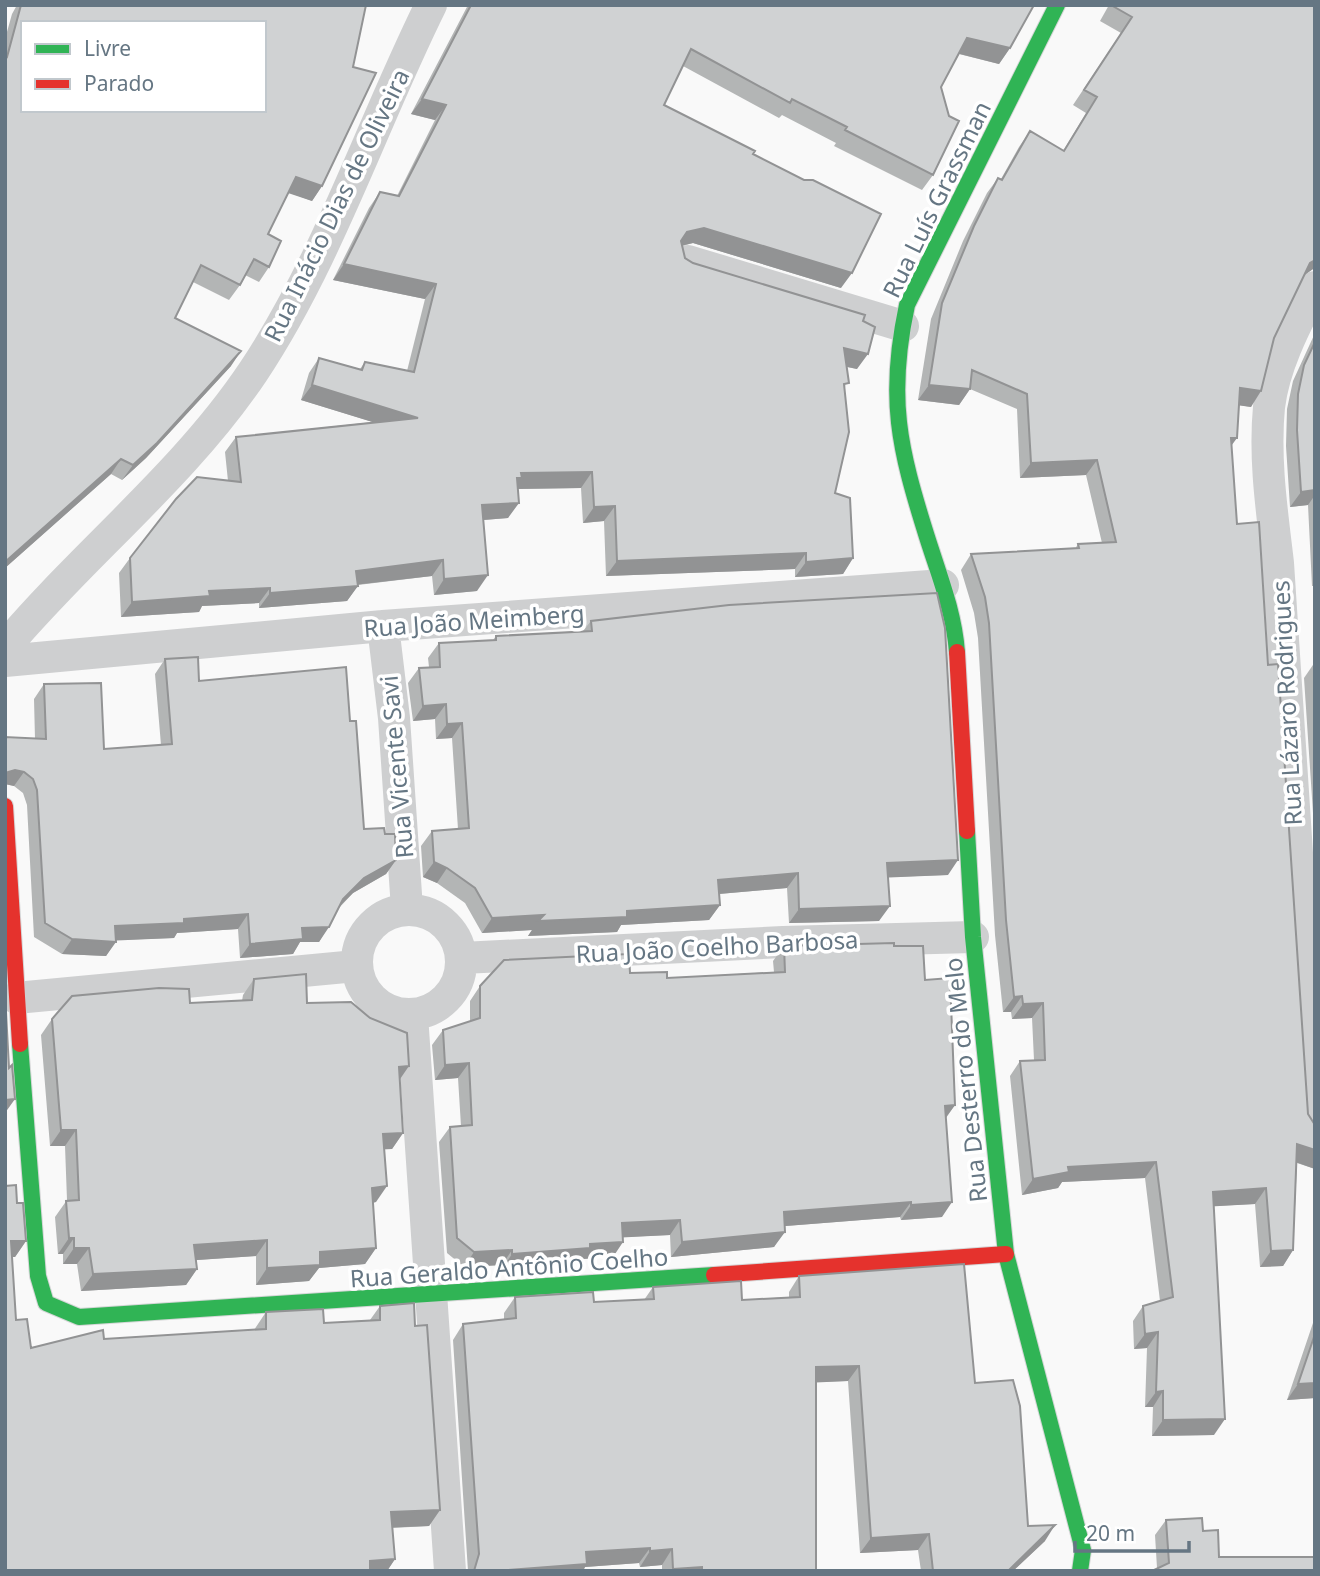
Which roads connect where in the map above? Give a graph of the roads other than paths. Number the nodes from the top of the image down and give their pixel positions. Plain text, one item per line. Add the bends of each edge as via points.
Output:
1 (431, 5) edge
2 (1057, 5) edge
3 (688, 261) edge
4 (1315, 286) edge
5 (903, 326) junction
6 (943, 585) junction
7 (383, 626) junction
8 (5, 648) edge
9 (5, 661) edge
10 (5, 806) edge
11 (407, 909) junction
12 (972, 937) junction
13 (462, 958) junction
14 (356, 966) junction
15 (16, 998) junction
16 (412, 1015) junction
17 (1315, 1128) edge
18 (1006, 1254) junction
19 (432, 1296) junction
20 (1081, 1566) edge
21 (450, 1571) edge

1 - 8 street, Rua Inácio Dias de Oliveira via 298,295 254,371 212,428 45,600
2 - 5 street, Rua Luís Grassman via 946,223 907,305
3 - 5 street
4 - 17 street, Rua Lázaro Rodrigues via 1289,338 1269,406 1269,478
5 - 6 street, Rua Luís Grassman via 895,392 907,462
6 - 7 street, Rua João Meimberg
6 - 12 street, Rua Desterro do Melo via 956,641
7 - 9 street, Rua João Meimberg
7 - 11 street, Rua Vicente Savi
10 - 15 street
11 - 13 street via 427,912 444,922 457,939
11 - 14 street via 387,914 370,927 359,944
12 - 13 street, Rua João Coelho Barbosa
12 - 18 street, Rua Desterro do Melo
13 - 16 street via 459,979 448,997 432,1009
14 - 15 street
14 - 16 street via 368,996 380,1007
15 - 19 street, Rua Geraldo Antônio Coelho via 37,1276 46,1303 79,1317
16 - 19 street
18 - 19 street, Rua Geraldo Antônio Coelho
18 - 20 street, Rua Desterro do Melo via 1083,1549
19 - 21 street

